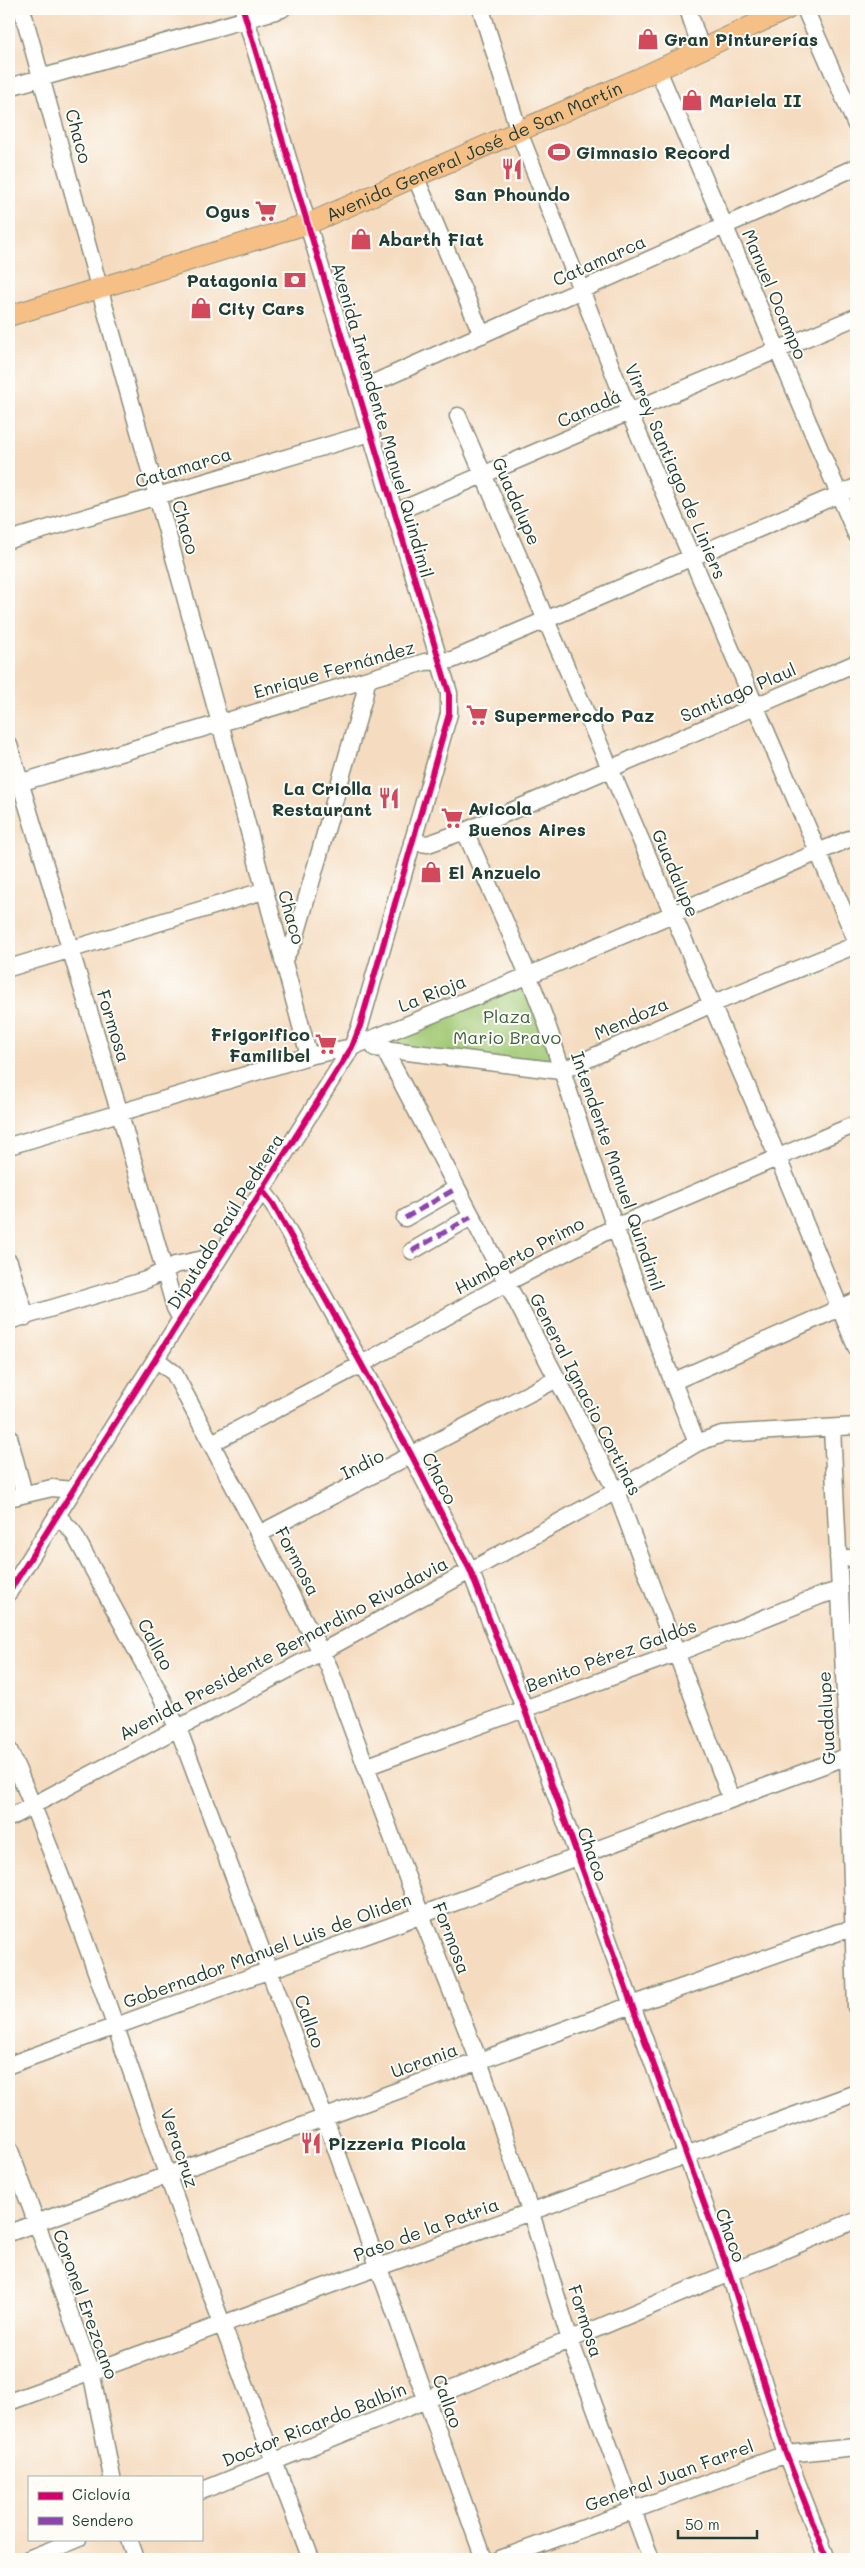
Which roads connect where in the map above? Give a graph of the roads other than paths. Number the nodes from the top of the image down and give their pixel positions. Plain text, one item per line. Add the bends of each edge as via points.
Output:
1 (22, 9) edge
2 (282, 9) edge
3 (481, 9) edge
4 (688, 9) edge
5 (788, 9) edge
6 (805, 9) edge
7 (245, 15) edge
8 (701, 49) junction
9 (658, 70) junction
10 (42, 77) junction
11 (9, 87) edge
12 (856, 125) edge
13 (519, 132) junction
14 (856, 167) edge
15 (416, 178) junction
16 (310, 224) junction
17 (725, 226) junction
18 (99, 288) junction
19 (580, 290) junction
20 (9, 316) edge
21 (856, 317) edge
22 (482, 335) junction
23 (777, 351) junction
24 (358, 390) junction
25 (629, 412) junction
26 (458, 416) dead end
27 (370, 433) junction
28 (484, 475) junction
29 (856, 487) edge
30 (839, 495) junction
31 (156, 496) junction
32 (394, 513) junction
33 (856, 534) edge
34 (9, 540) edge
35 (691, 559) junction
36 (547, 618) junction
37 (439, 661) junction
38 (856, 663) edge
39 (366, 680) junction
40 (756, 706) junction
41 (220, 724) junction
42 (9, 745) edge
43 (609, 769) junction
44 (14, 784) edge
45 (465, 831) junction
46 (856, 836) edge
47 (412, 842) junction
48 (819, 853) junction
49 (263, 891) junction
50 (672, 916) junction
51 (856, 940) edge
52 (856, 945) edge
53 (69, 950) junction
54 (283, 961) junction
55 (9, 968) edge
56 (527, 976) junction
57 (712, 1004) junction
58 (352, 1047) junction
59 (384, 1049) junction
60 (309, 1056) junction
61 (561, 1070) junction
62 (120, 1114) junction
63 (856, 1124) edge
64 (9, 1146) edge
65 (778, 1158) junction
66 (457, 1188) junction
67 (262, 1190) junction
68 (471, 1217) junction
69 (405, 1218) dead end
70 (613, 1228) junction
71 (412, 1251) dead end
72 (218, 1256) junction
73 (9, 1262) edge
74 (165, 1270) junction
75 (506, 1283) junction
76 (856, 1301) edge
77 (841, 1307) junction
78 (26, 1316) junction
79 (180, 1318) junction
80 (9, 1321) edge
81 (856, 1347) edge
82 (156, 1359) junction
83 (362, 1364) junction
84 (557, 1378) junction
85 (672, 1382) junction
86 (856, 1426) edge
87 (832, 1428) junction
88 (9, 1437) edge
89 (212, 1443) junction
90 (696, 1443) junction
91 (412, 1456) junction
92 (72, 1490) junction
93 (616, 1491) junction
94 (16, 1496) edge
95 (57, 1515) junction
96 (261, 1533) junction
97 (838, 1558) junction
98 (856, 1558) edge
99 (470, 1570) junction
100 (840, 1590) junction
101 (9, 1592) edge
102 (322, 1651) junction
103 (677, 1653) junction
104 (850, 1670) edge
105 (524, 1708) junction
106 (178, 1728) junction
107 (9, 1750) edge
108 (848, 1756) junction
109 (368, 1766) junction
110 (732, 1799) junction
111 (33, 1805) junction
112 (9, 1818) edge
113 (854, 1854) edge
114 (578, 1857) junction
115 (421, 1915) junction
116 (854, 1929) junction
117 (269, 1969) junction
118 (632, 2005) junction
119 (856, 2007) edge
120 (116, 2026) junction
121 (479, 2061) junction
122 (9, 2065) edge
123 (856, 2093) edge
124 (325, 2119) junction
125 (9, 2148) edge
126 (686, 2156) junction
127 (167, 2174) junction
128 (531, 2213) junction
129 (856, 2220) edge
130 (35, 2223) junction
131 (9, 2233) edge
132 (377, 2268) junction
133 (729, 2272) junction
134 (221, 2325) junction
135 (570, 2340) junction
136 (91, 2371) junction
137 (426, 2400) junction
138 (9, 2402) edge
139 (856, 2447) edge
140 (786, 2454) junction
141 (275, 2462) junction
142 (112, 2476) edge
143 (202, 2491) edge
144 (633, 2510) junction
145 (76, 2540) edge
146 (128, 2540) edge
147 (28, 2559) edge
148 (136, 2559) edge
149 (311, 2559) edge
150 (484, 2559) edge
151 (500, 2559) edge
152 (651, 2559) edge
153 (827, 2559) edge

1 - 10 street, Chaco
2 - 7 street
3 - 13 street, Virrey Santiago de Liniers
4 - 8 street
5 - 8 main road, Avenida General José de San Martín
6 - 12 street
7 - 10 street
7 - 16 street, Avenida Intendente Manuel Quindimil
8 - 9 main road, Avenida General José de San Martín
9 - 13 main road, Avenida General José de San Martín
9 - 17 street, Manuel Ocampo
10 - 11 street
10 - 18 street, Chaco
13 - 15 main road, Avenida General José de San Martín
13 - 19 street, Virrey Santiago de Liniers
14 - 17 street, Catamarca
15 - 16 main road, Avenida General José de San Martín
15 - 22 street
16 - 18 main road, Avenida General José de San Martín
16 - 24 street, Avenida Intendente Manuel Quindimil
17 - 19 street, Catamarca
17 - 23 street, Manuel Ocampo
18 - 20 main road, Avenida General José de San Martín
18 - 31 street, Chaco
19 - 22 street, Catamarca
19 - 25 street, Virrey Santiago de Liniers
21 - 23 street, Canadá
22 - 24 street, Catamarca
23 - 25 street, Canadá
23 - 30 street, Manuel Ocampo
24 - 27 street, Avenida Intendente Manuel Quindimil
25 - 28 street, Canadá
25 - 35 street, Virrey Santiago de Liniers
26 - 28 street, Guadalupe
27 - 31 street, Catamarca
27 - 32 street, Avenida Intendente Manuel Quindimil
28 - 32 street, Canadá
28 - 36 street, Guadalupe
29 - 30 street, Enrique Fernández
30 - 33 street, Manuel Ocampo
30 - 35 street, Enrique Fernández
31 - 34 street, Catamarca
31 - 41 street, Chaco
32 - 37 street, Avenida Intendente Manuel Quindimil
35 - 36 street, Enrique Fernández
35 - 40 street, Virrey Santiago de Liniers
36 - 37 street, Enrique Fernández via 452,660
36 - 43 street, Guadalupe
37 - 39 street, Enrique Fernández via 425,662
37 - 47 street, Avenida Intendente Manuel Quindimil via 449,693 449,714
38 - 40 street, Santiago Plaul
39 - 41 street, Enrique Fernández
39 - 54 street via 364,697 295,939
40 - 43 street, Santiago Plaul
40 - 48 street, Virrey Santiago de Liniers
41 - 44 street, Enrique Fernández
41 - 49 street, Chaco
42 - 44 street, Formosa
43 - 45 street, Santiago Plaul
43 - 50 street, Guadalupe
44 - 53 street, Formosa
45 - 47 street, Santiago Plaul via 428,844
45 - 56 street, Intendente Manuel Quindimil
46 - 48 street, La Rioja
47 - 58 street, Diputado Raúl Pedrera
48 - 50 street, La Rioja
48 - 51 street, Virrey Santiago de Liniers
49 - 53 street
49 - 54 street, Chaco
50 - 56 street, La Rioja
50 - 57 street, Guadalupe
52 - 57 street, Mendoza
53 - 55 street
53 - 62 street, Formosa
54 - 60 street, Chaco
56 - 58 street, La Rioja
56 - 61 street, Intendente Manuel Quindimil
57 - 61 street, Mendoza
57 - 65 street, Guadalupe
58 - 59 street
58 - 60 street, La Rioja
58 - 67 street, Diputado Raúl Pedrera
59 - 61 street
59 - 66 street, General Ignacio Cortinas
60 - 62 street, La Rioja
61 - 70 street, Intendente Manuel Quindimil
62 - 64 street, La Rioja
62 - 74 street, Formosa
63 - 65 street, Humberto Primo
65 - 70 street, Humberto Primo
65 - 77 street, Guadalupe
66 - 68 street, General Ignacio Cortinas
66 - 69 street
67 - 72 street, Diputado Raúl Pedrera
67 - 83 street, Chaco via 273,1204
68 - 71 street
68 - 75 street, General Ignacio Cortinas
70 - 75 street, Humberto Primo
70 - 85 street, Intendente Manuel Quindimil
72 - 74 street
72 - 79 street, Diputado Raúl Pedrera
73 - 78 street
74 - 78 street via 146,1280
74 - 79 street, Formosa via 174,1308
75 - 83 street, Humberto Primo
75 - 84 street, General Ignacio Cortinas
76 - 77 street
77 - 81 street, Guadalupe
77 - 85 street
78 - 80 street
79 - 82 street, Diputado Raúl Pedrera
82 - 89 street, Formosa via 174,1373
82 - 92 street, Diputado Raúl Pedrera
83 - 89 street, Humberto Primo
83 - 91 street, Chaco
84 - 91 street, Indio
84 - 93 street, General Ignacio Cortinas
85 - 90 street, Intendente Manuel Quindimil
86 - 87 street, Avenida Presidente Bernardino Rivadavia
87 - 90 street, Avenida Presidente Bernardino Rivadavia via 722,1434
87 - 97 street, Guadalupe
88 - 94 street
89 - 96 street, Formosa
90 - 93 street, Avenida Presidente Bernardino Rivadavia
91 - 96 street, Indio
91 - 99 street, Chaco
92 - 94 street via 52,1488
92 - 95 street, Diputado Raúl Pedrera
93 - 99 street, Avenida Presidente Bernardino Rivadavia
93 - 103 street, General Ignacio Cortinas
95 - 101 street, Diputado Raúl Pedrera
95 - 106 street, Callao via 73,1532
96 - 102 street, Formosa
97 - 98 street
97 - 100 street, Guadalupe
99 - 102 street, Avenida Presidente Bernardino Rivadavia
99 - 105 street, Chaco
100 - 103 street, Benito Pérez Galdós
100 - 104 street, Guadalupe
102 - 106 street, Avenida Presidente Bernardino Rivadavia
102 - 109 street, Formosa
103 - 105 street, Benito Pérez Galdós
103 - 110 street, General Ignacio Cortinas
104 - 108 street, Guadalupe
105 - 109 street, Benito Pérez Galdós
105 - 114 street, Chaco
106 - 111 street, Avenida Presidente Bernardino Rivadavia
106 - 117 street, Callao
107 - 111 street, Veracruz
108 - 110 street, Gobernador Manuel Luis de Oliden
108 - 113 street, Guadalupe
109 - 115 street, Formosa
110 - 114 street, Gobernador Manuel Luis de Oliden
111 - 112 street, Avenida Presidente Bernardino Rivadavia
111 - 120 street, Veracruz
113 - 116 street, Guadalupe
114 - 115 street, Gobernador Manuel Luis de Oliden
114 - 118 street, Chaco
115 - 117 street, Gobernador Manuel Luis de Oliden
115 - 121 street, Formosa
116 - 118 street, Ucrania
116 - 119 street, Guadalupe
117 - 120 street, Gobernador Manuel Luis de Oliden
117 - 124 street, Callao
118 - 121 street, Ucrania
118 - 126 street, Chaco
120 - 122 street, Gobernador Manuel Luis de Oliden
120 - 127 street, Veracruz
121 - 124 street, Ucrania
121 - 128 street, Formosa
123 - 126 street, Paso de la Patria
124 - 127 street, Ucrania
124 - 132 street, Callao
125 - 130 street, Coronel Erezcano
126 - 128 street, Paso de la Patria
126 - 133 street, Chaco
127 - 130 street, Ucrania
127 - 134 street, Veracruz
128 - 132 street, Paso de la Patria
128 - 135 street, Formosa
129 - 133 street, Doctor Ricardo Balbín
130 - 131 street, Ucrania
130 - 136 street, Coronel Erezcano
132 - 134 street, Paso de la Patria
132 - 137 street, Callao
133 - 135 street, Doctor Ricardo Balbín
133 - 140 street, Chaco
134 - 136 street, Paso de la Patria
134 - 141 street, Veracruz
135 - 137 street, Doctor Ricardo Balbín
135 - 144 street, Formosa
136 - 138 street, Paso de la Patria
136 - 142 street, Coronel Erezcano
137 - 141 street, Doctor Ricardo Balbín
137 - 150 street, Callao
139 - 140 street, General Juan Farrel
140 - 144 street, General Juan Farrel
140 - 153 street, Chaco
141 - 143 street, Doctor Ricardo Balbín
141 - 149 street, Veracruz
144 - 151 street, General Juan Farrel
144 - 152 street, Formosa
145 - 147 street
146 - 148 street

